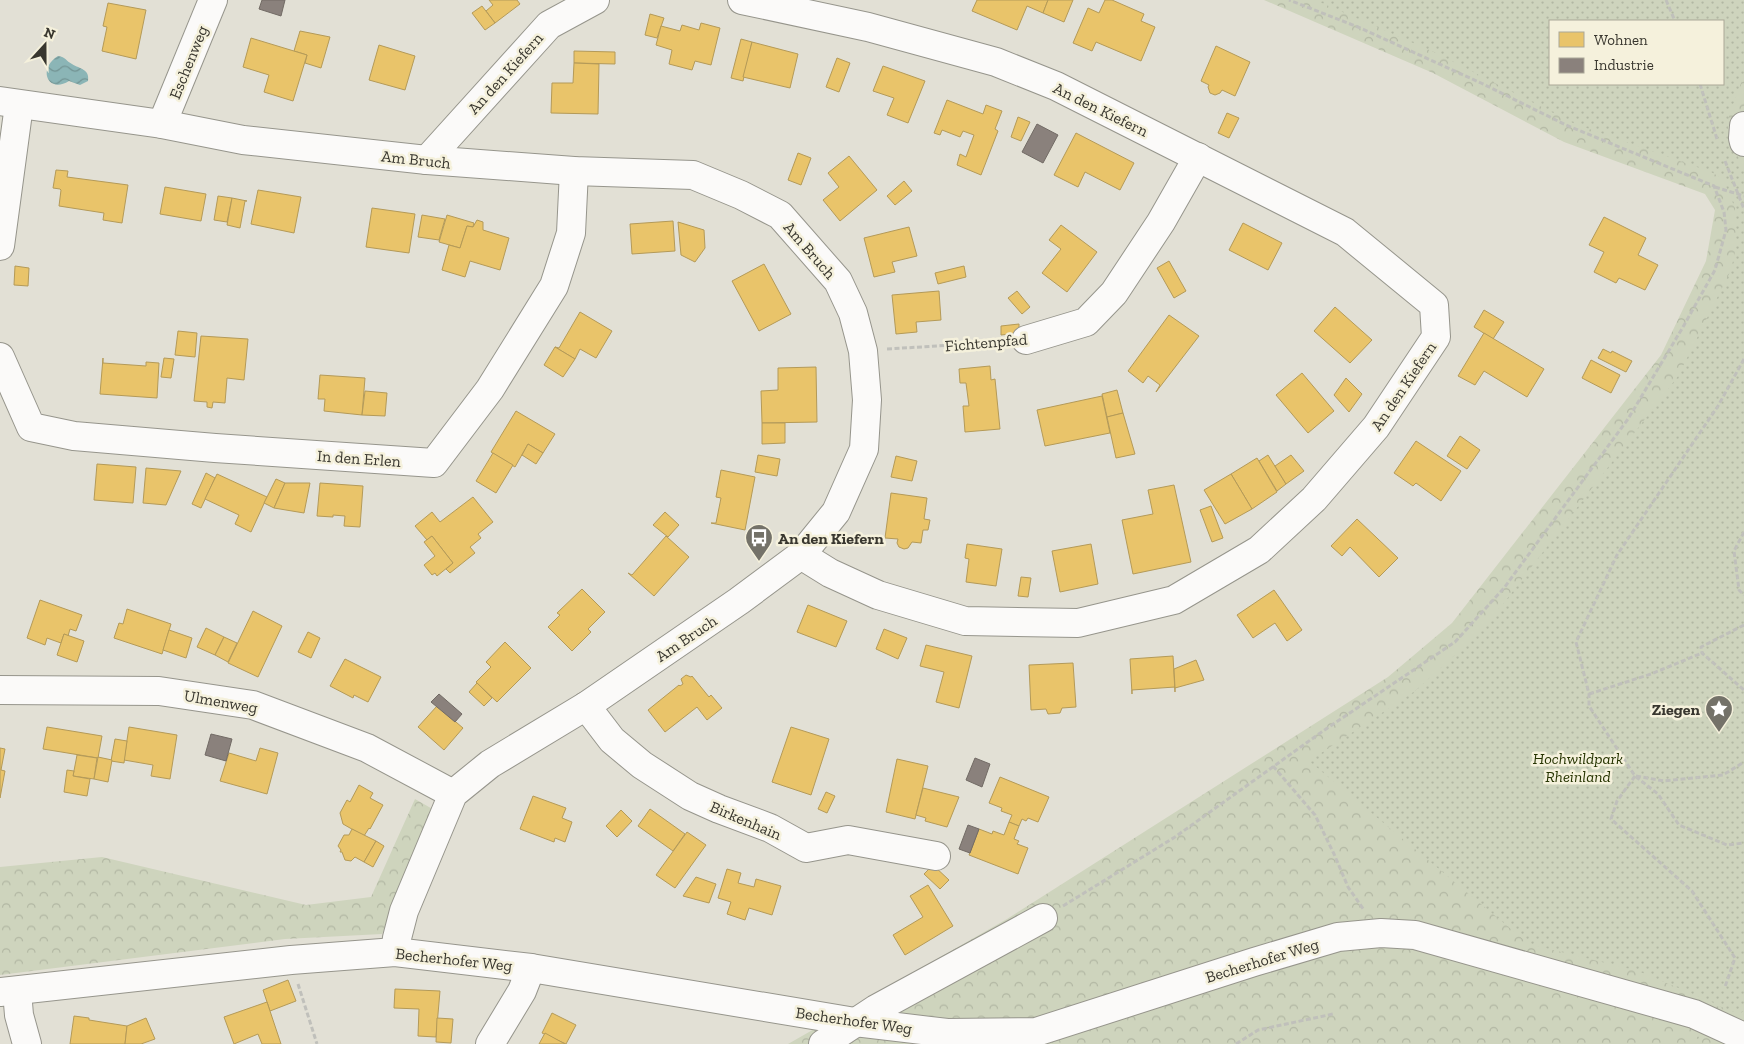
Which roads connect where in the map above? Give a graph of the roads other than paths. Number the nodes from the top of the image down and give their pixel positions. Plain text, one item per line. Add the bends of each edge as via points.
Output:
1 (213, 0) edge
2 (595, 0) edge
3 (742, 0) edge
4 (10, 103) edge
5 (162, 124) junction
6 (1744, 126) edge
7 (1744, 142) edge
8 (1198, 157) junction
9 (427, 160) junction
10 (574, 171) junction
11 (0, 246) edge
12 (1026, 340) road end
13 (0, 357) edge
14 (8, 403) edge
15 (801, 555) junction
16 (0, 690) edge
17 (586, 706) junction
18 (453, 794) junction
19 (936, 856) dead end
20 (1043, 918) road end
21 (395, 952) junction
22 (531, 968) junction
23 (8, 992) edge
24 (855, 1022) junction
25 (1744, 1037) edge
26 (27, 1044) edge
27 (490, 1044) edge
28 (823, 1044) edge

1 - 5 street, Eschenweg
2 - 9 street, An den Kiefern via 549,25
3 - 8 street, An den Kiefern via 868,27 996,62 1056,86
4 - 5 street, Am Bruch
4 - 11 street
5 - 9 street, Am Bruch via 243,140
6 - 7 street
8 - 12 street, Fichtenpfad via 1114,294 1086,322
8 - 15 street, An den Kiefern via 1345,232 1434,305 1436,337 1376,426 1314,499 1259,550 1174,600 1078,623 965,620 878,595 830,573
9 - 10 street, Am Bruch
10 - 14 street, In den Erlen via 571,233 554,286 490,389 434,463 74,436 31,427
10 - 15 street, Am Bruch via 693,175 780,215 838,281 853,312 863,351 868,400 864,448 836,512
13 - 14 street, In den Erlen
15 - 17 street, Am Bruch
16 - 18 street, Ulmenweg via 159,691 253,705 367,748
17 - 18 street, Am Bruch via 490,764
17 - 19 street, Birkenhain via 612,740 642,765 690,796 770,828 806,848 848,840
18 - 21 street, Am Bruch via 404,911
20 - 24 street
21 - 22 street, Becherhofer Weg
21 - 23 street, Becherhofer Weg via 291,960
22 - 24 street, Becherhofer Weg
22 - 27 street via 522,991
23 - 26 street
24 - 25 street, Becherhofer Weg via 947,1033 1036,1032 1338,937 1381,932 1415,935 1694,1014
24 - 28 street

